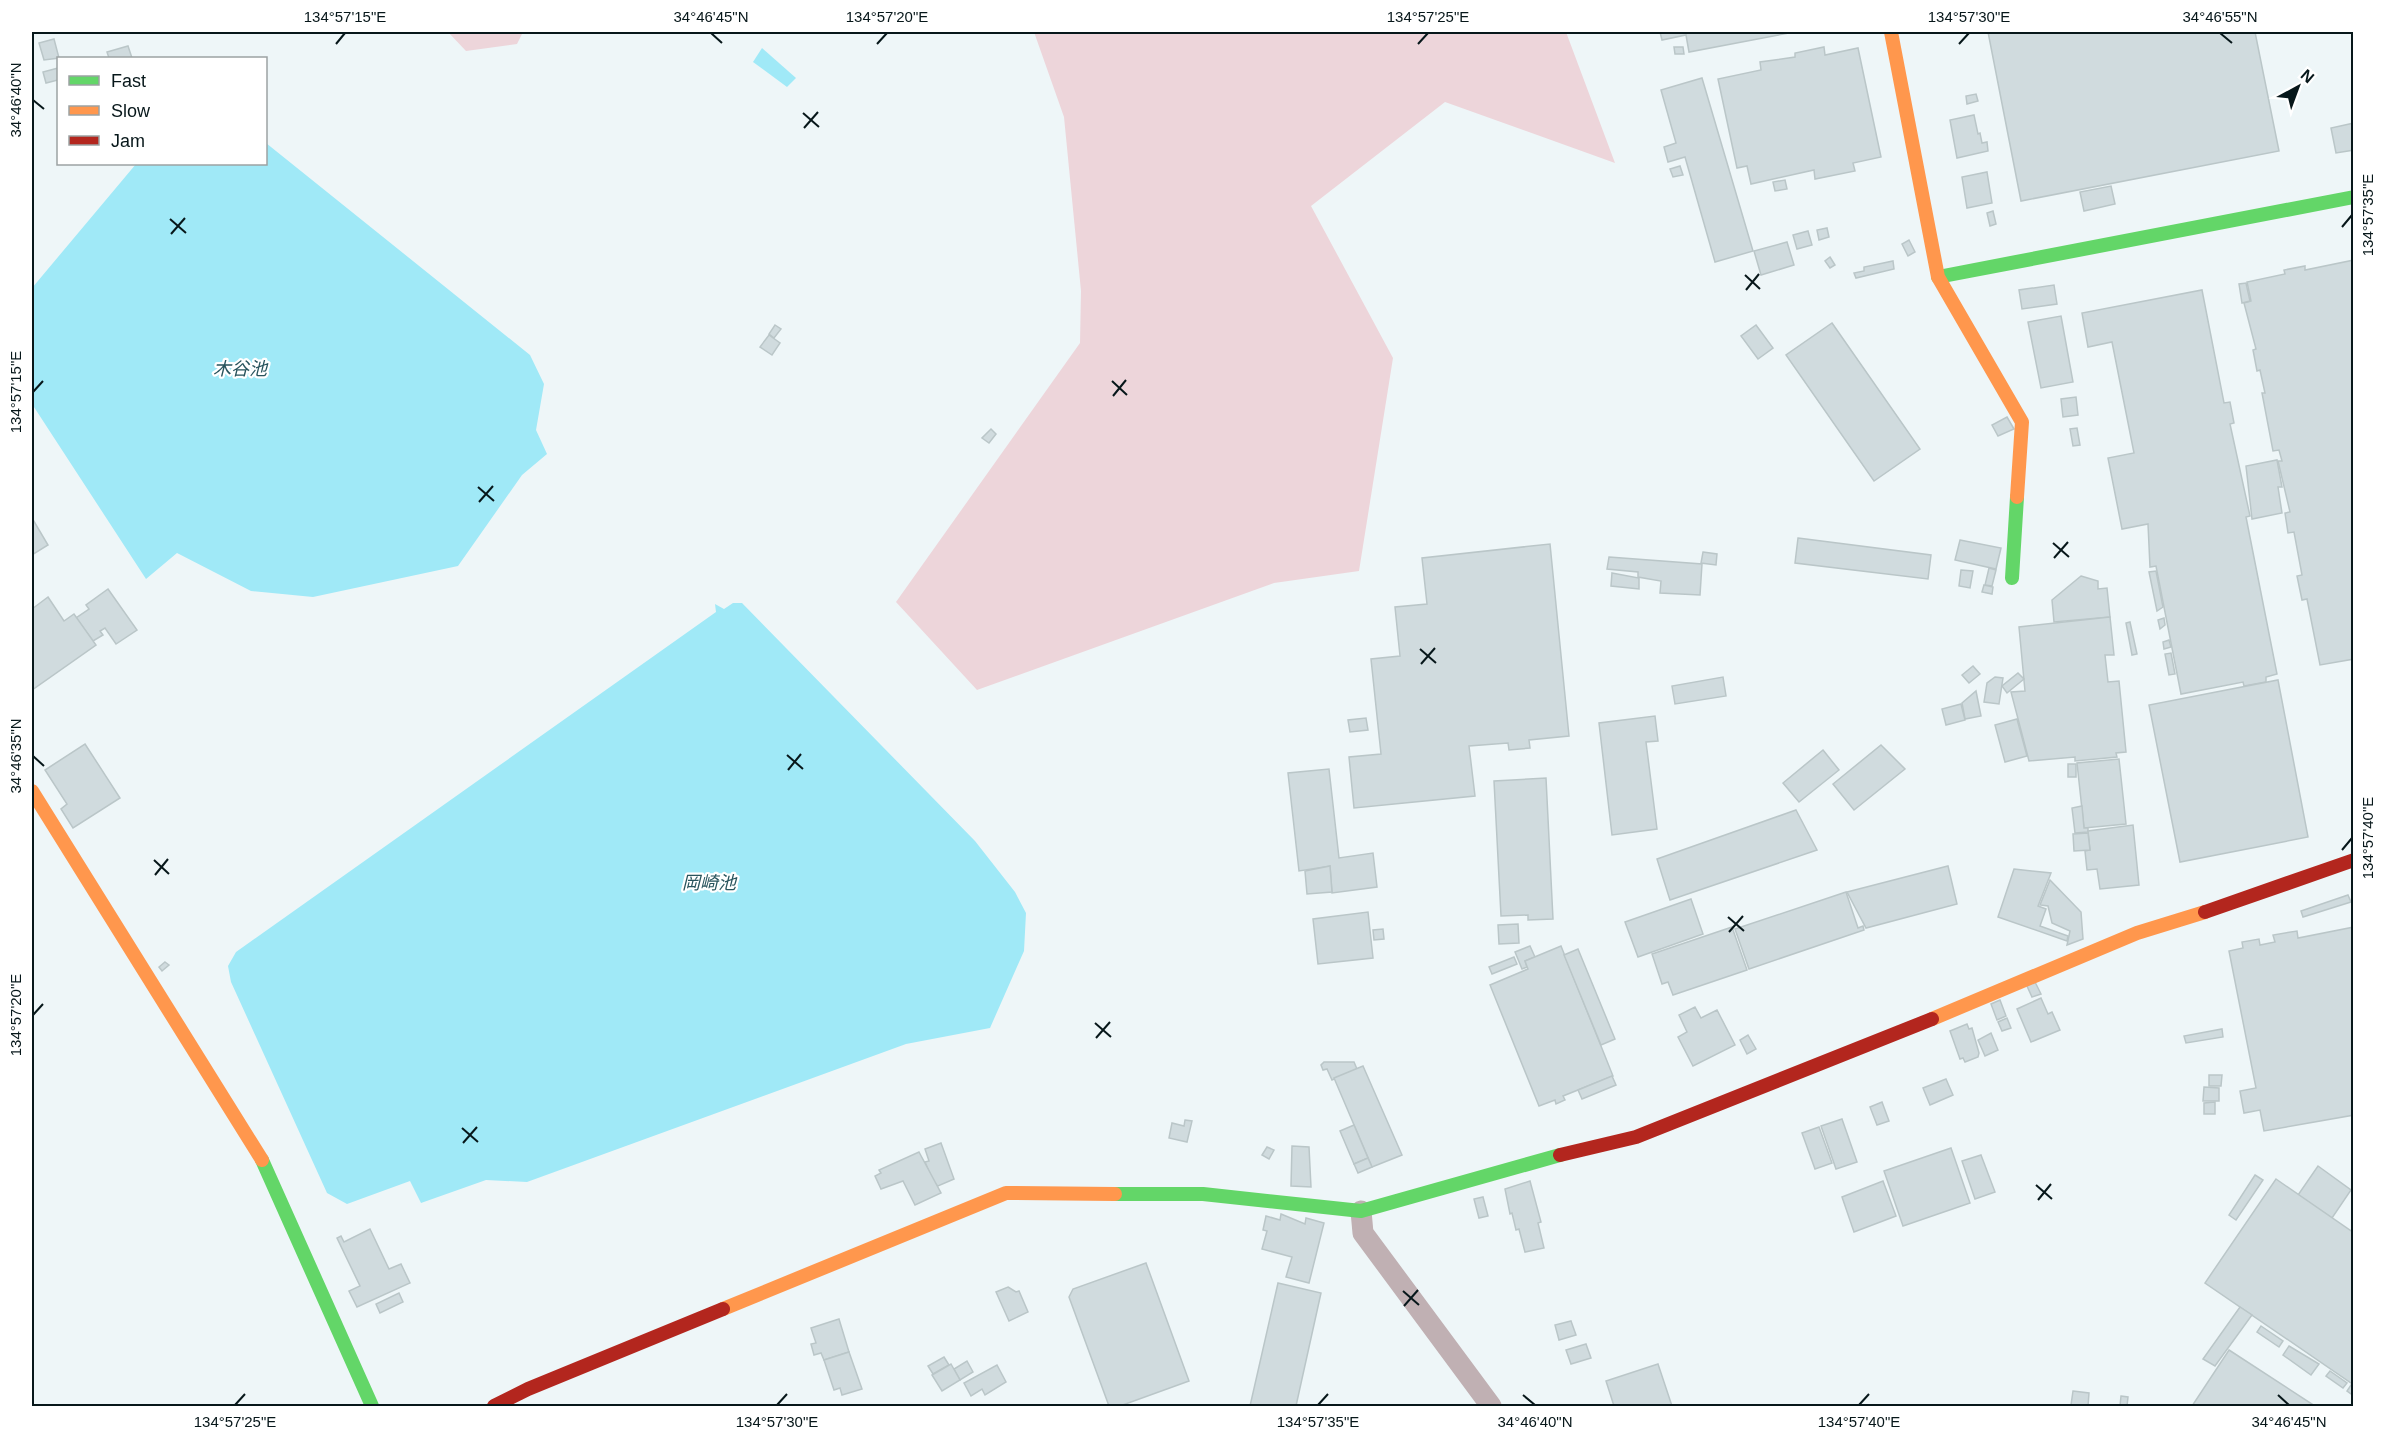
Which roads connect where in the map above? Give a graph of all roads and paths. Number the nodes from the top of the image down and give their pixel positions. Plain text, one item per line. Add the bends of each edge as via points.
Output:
1 (1891, 32) edge
2 (2354, 197) edge
3 (1938, 277) junction
4 (2012, 578) dead end
5 (32, 791) edge
6 (2354, 860) edge
7 (1361, 1211) junction
8 (372, 1407) edge
9 (494, 1407) edge
10 (1491, 1407) edge

1 - 3 street
2 - 3 street
3 - 4 street via 2022,422
5 - 8 street via 266,1166
6 - 7 street via 2137,933 1636,1137
7 - 9 street via 1203,1194 1006,1193 528,1389
7 - 10 street via 1363,1233

